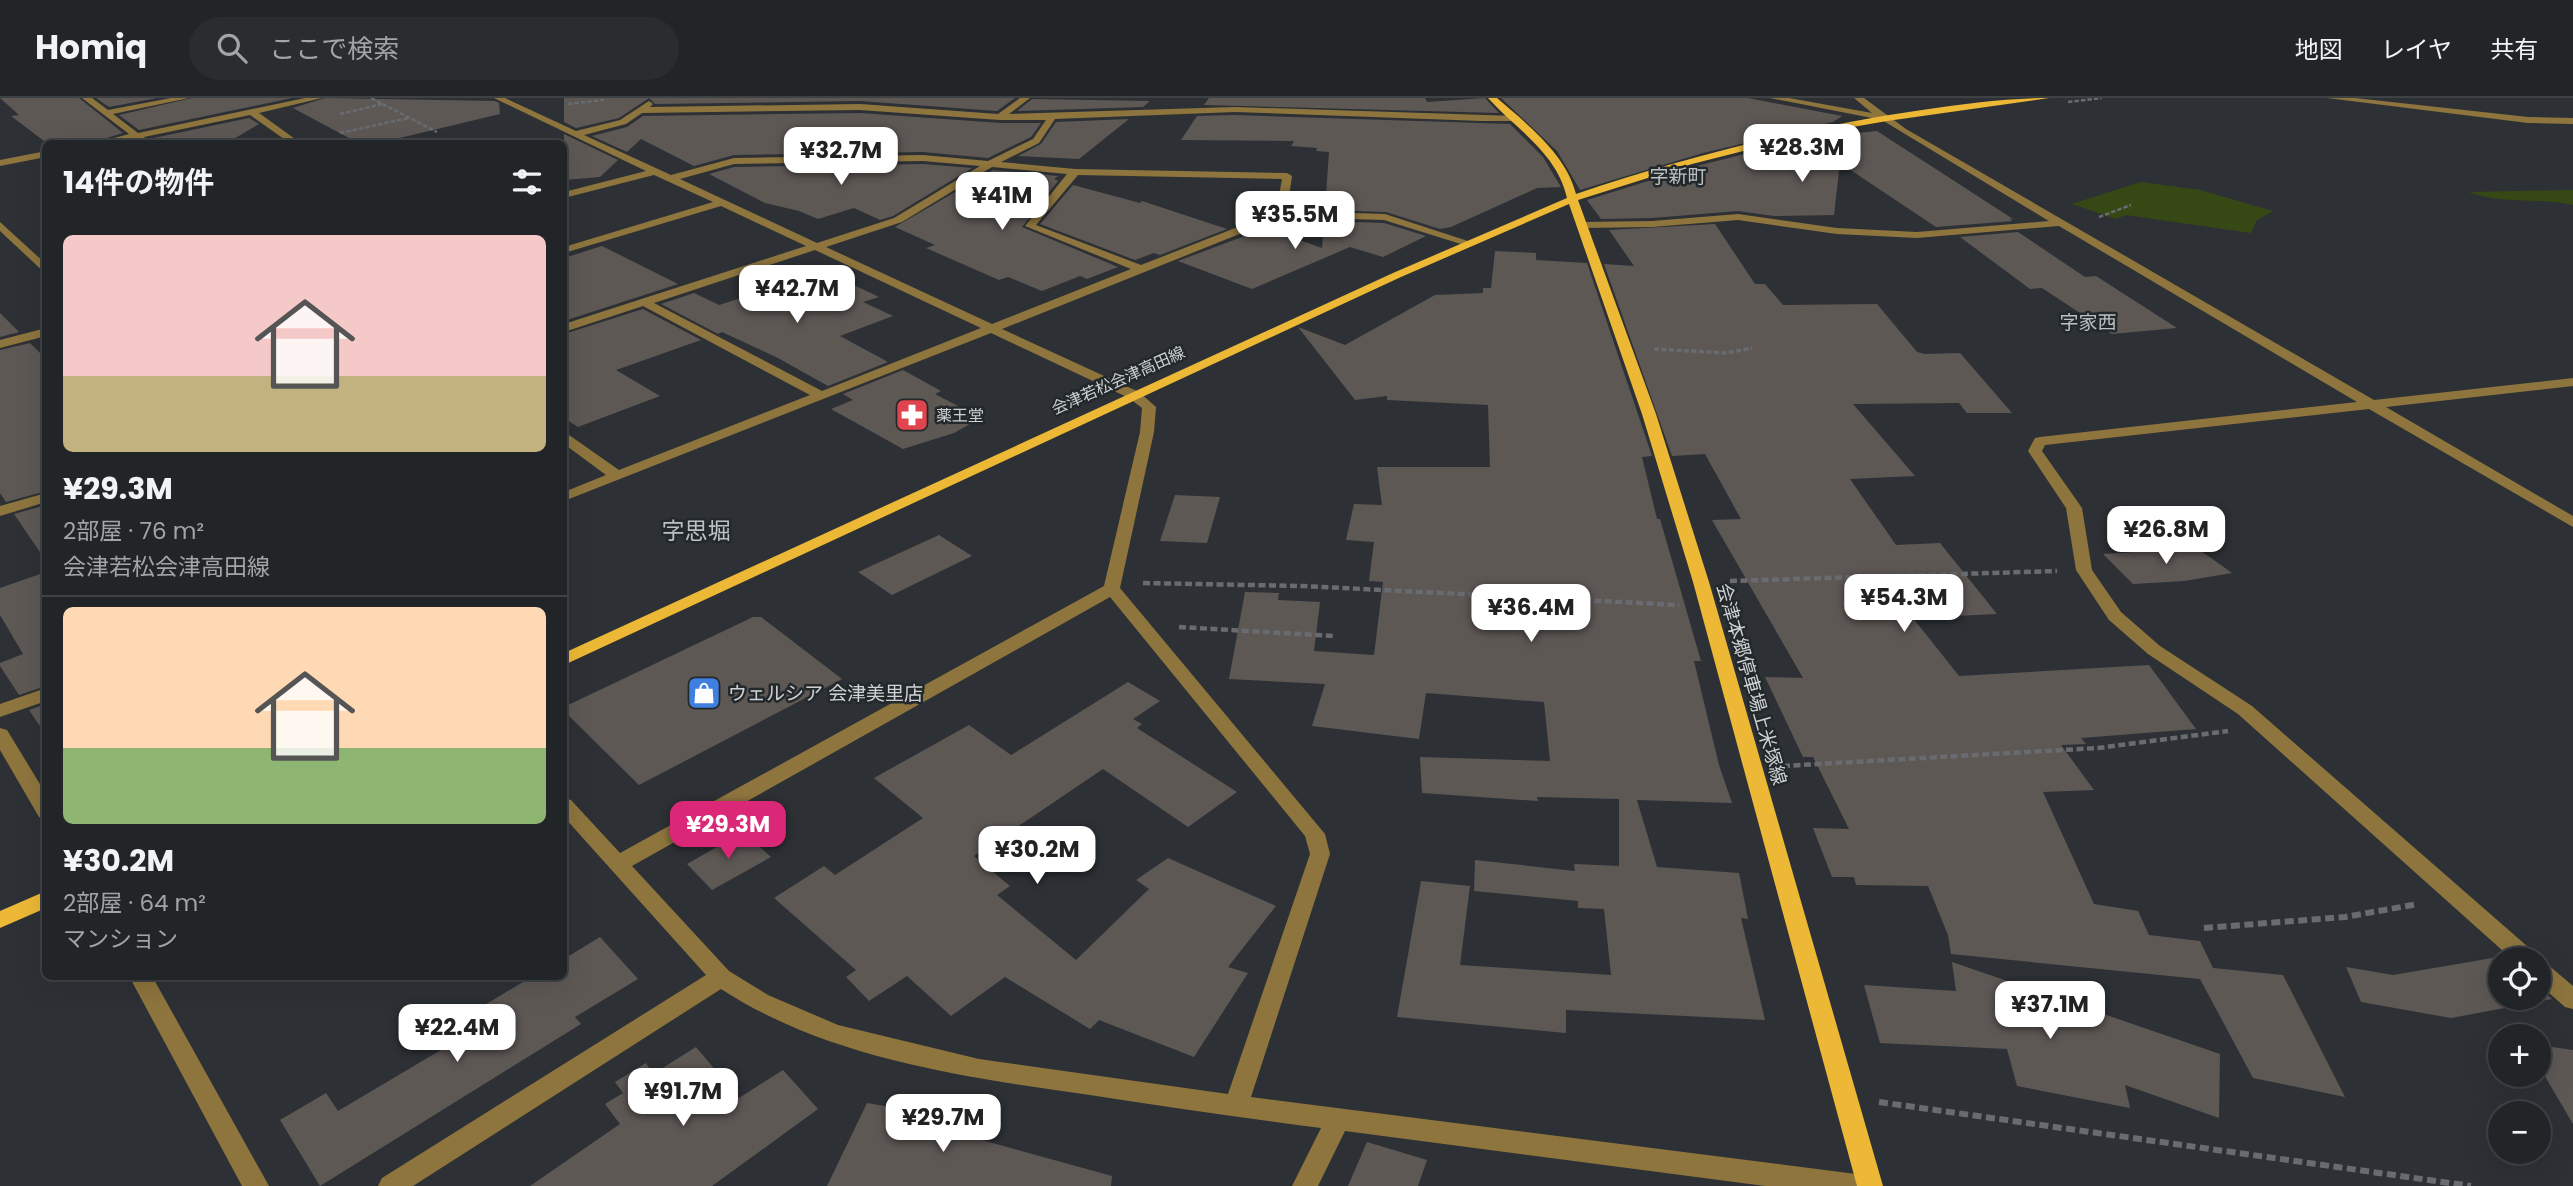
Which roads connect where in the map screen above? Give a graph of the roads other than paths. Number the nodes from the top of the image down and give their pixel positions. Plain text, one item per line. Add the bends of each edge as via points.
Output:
1 (86, 98) edge
2 (185, 98) edge
3 (318, 98) edge
4 (498, 98) edge
5 (654, 98) edge
6 (870, 98) edge
7 (1026, 98) edge
8 (1216, 98) edge
9 (1492, 98) edge
10 (1774, 98) edge
11 (1858, 98) edge
12 (2045, 98) edge
13 (2331, 98) edge
14 (2439, 98) edge
15 (816, 102) edge
16 (857, 107) junction
17 (1203, 109) junction
18 (642, 110) junction
19 (252, 111) junction
20 (106, 113) junction
21 (1000, 117) junction
22 (1052, 117) junction
23 (2498, 117) junction
24 (1513, 118) junction
25 (1885, 118) junction
26 (2573, 121) edge
27 (576, 134) junction
28 (136, 135) junction
29 (114, 140) edge
30 (142, 140) edge
31 (292, 140) edge
32 (42, 155) edge
33 (0, 163) edge
34 (989, 163) junction
35 (656, 171) junction
36 (1075, 172) junction
37 (672, 178) junction
38 (567, 194) edge
39 (1572, 199) junction
40 (724, 202) junction
41 (1281, 214) junction
42 (2061, 223) junction
43 (0, 225) edge
44 (1582, 225) junction
45 (1468, 243) junction
46 (818, 247) junction
47 (567, 249) edge
48 (42, 267) edge
49 (1140, 269) junction
50 (644, 302) junction
51 (567, 327) edge
52 (992, 327) junction
53 (42, 333) edge
54 (0, 344) edge
55 (2573, 382) edge
56 (820, 395) junction
57 (1134, 396) junction
58 (2368, 404) junction
59 (567, 440) edge
60 (617, 476) junction
61 (567, 496) edge
62 (42, 498) edge
63 (0, 512) edge
64 (2573, 522) edge
65 (1112, 586) junction
66 (567, 659) edge
67 (42, 695) edge
68 (0, 711) edge
69 (0, 734) edge
70 (42, 805) edge
71 (567, 808) edge
72 (618, 864) junction
73 (42, 901) edge
74 (0, 920) edge
75 (2513, 947) edge
76 (721, 977) junction
77 (142, 980) edge
78 (2551, 981) edge
79 (2573, 1000) edge
80 (1236, 1106) junction
81 (1338, 1119) junction
82 (256, 1186) edge
83 (391, 1186) edge
84 (1305, 1186) edge
85 (1856, 1186) edge
86 (1871, 1186) edge

1 - 20 street
2 - 20 street
3 - 19 street
4 - 27 street
5 - 18 street
6 - 16 street
7 - 21 street
8 - 17 street
9 - 24 main road
10 - 25 street
11 - 25 street
12 - 25 main road, 会津若松会津高田線
13 - 23 street
14 - 23 street
15 - 16 street
15 - 18 street
16 - 21 street
17 - 22 street
17 - 24 street
18 - 27 street via 617,125
19 - 28 street
19 - 31 street
20 - 28 street
21 - 22 street
22 - 34 street via 1035,141
23 - 26 street
24 - 39 main road via 1550,154 1567,180
25 - 39 main road, 会津若松会津高田線 via 1676,164
25 - 42 street
27 - 35 street
28 - 29 street
28 - 30 street
32 - 33 street
34 - 36 street
34 - 37 street via 923,158 734,161
34 - 46 street via 898,220
35 - 37 street
35 - 38 street
36 - 41 street via 1287,176
36 - 49 street via 1030,226
37 - 40 street
39 - 44 main road, 会津本郷停車場上米塚線
39 - 45 main road, 会津若松会津高田線
40 - 46 street
40 - 47 street
41 - 45 street via 1385,218
41 - 49 street
42 - 44 street via 1917,235 1838,231 1738,217
42 - 58 street
43 - 48 street
44 - 86 main road, 会津本郷停車場上米塚線 via 1701,582
45 - 57 main road, 会津若松会津高田線
46 - 50 street
46 - 52 street
49 - 52 street
50 - 51 street
50 - 56 street
52 - 56 street
52 - 57 street
53 - 54 street
55 - 58 street
56 - 60 street
57 - 65 street via 1149,407 1149,419
57 - 66 main road, 会津若松会津高田線
58 - 64 street
58 - 75 street via 2040,441 2035,451 2074,508 2084,570 2115,616 2154,650 2245,710
59 - 60 street
60 - 61 street
62 - 63 street
65 - 72 street
65 - 80 street via 1315,834 1320,854
67 - 68 street
69 - 70 street
71 - 72 street
72 - 76 street
73 - 74 main road
76 - 80 street via 760,1002 834,1034 979,1069
76 - 83 street
77 - 82 street
78 - 79 street
80 - 81 street
81 - 84 street
81 - 85 street

